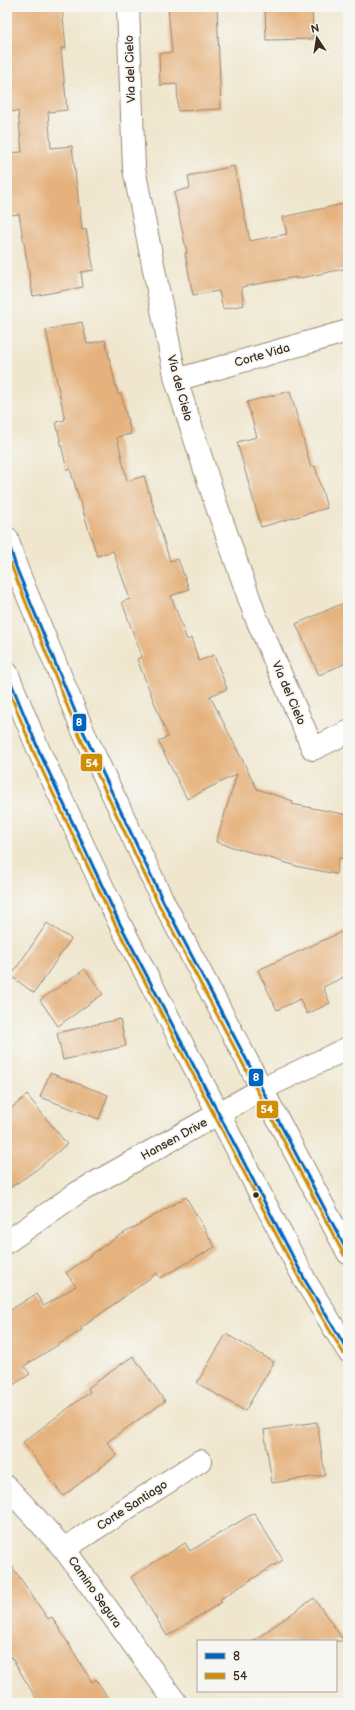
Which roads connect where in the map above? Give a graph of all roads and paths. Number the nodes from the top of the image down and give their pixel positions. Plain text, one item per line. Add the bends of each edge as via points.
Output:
1 (128, 7) edge
2 (348, 331) edge
3 (176, 380) junction
4 (7, 538) edge
5 (7, 673) edge
6 (348, 732) edge
7 (348, 1048) edge
8 (262, 1089) junction
9 (219, 1113) junction
10 (7, 1242) edge
11 (348, 1253) edge
12 (348, 1351) edge
13 (200, 1461) dead end
14 (7, 1487) edge
15 (64, 1549) junction
16 (176, 1703) edge

1 - 3 street, Via del Cielo via 134,169
2 - 3 street, Corte Vida
3 - 6 street, Via del Cielo via 255,615 313,749
4 - 8 street via 16,567 83,731 163,901
5 - 9 street via 39,751 119,922
7 - 8 street, Hansen Drive
8 - 9 street, Hansen Drive
8 - 11 street
9 - 10 street, Hansen Drive via 77,1193
9 - 12 street via 306,1282
13 - 15 street, Corte Santiago
14 - 15 street, Camino Segura
15 - 16 street, Camino Segura

